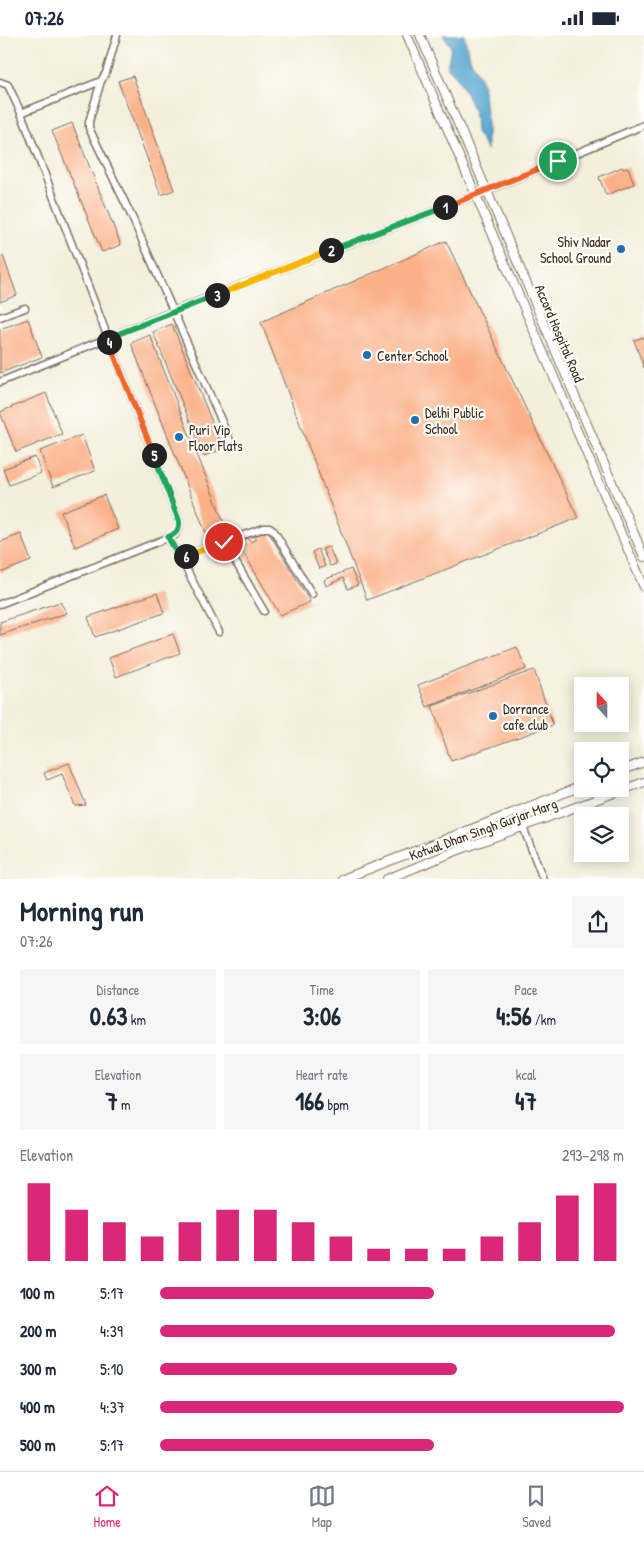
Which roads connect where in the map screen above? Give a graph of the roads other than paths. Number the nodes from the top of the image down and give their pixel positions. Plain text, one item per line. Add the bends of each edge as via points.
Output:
1 (117, 35) edge
2 (407, 35) edge
3 (420, 35) edge
4 (101, 81) junction
5 (0, 82) edge
6 (21, 113) junction
7 (644, 125) edge
8 (486, 191) junction
9 (476, 195) junction
10 (25, 308) dead end
11 (174, 311) junction
12 (0, 317) edge
13 (108, 338) junction
14 (0, 381) edge
15 (232, 445) dead end
16 (168, 537) junction
17 (224, 542) junction
18 (180, 557) junction
19 (644, 557) edge
20 (644, 587) edge
21 (312, 594) dead end
22 (0, 604) edge
23 (264, 611) dead end
24 (220, 632) dead end
25 (644, 762) edge
26 (629, 768) edge
27 (644, 782) edge
28 (574, 788) edge
29 (523, 827) junction
30 (343, 879) edge
31 (387, 879) edge
32 (543, 879) edge

1 - 4 street
2 - 9 street
3 - 8 street, Accord Hospital Road
4 - 6 street
4 - 11 street via 89,127
5 - 6 street via 8,85
6 - 13 street
7 - 8 street
8 - 9 street
8 - 19 street, Accord Hospital Road
9 - 11 street
9 - 20 street
10 - 12 street
11 - 13 street
11 - 15 street
13 - 14 street
13 - 16 street via 179,521 178,531
16 - 18 street
16 - 22 street
17 - 18 street
17 - 21 street via 270,528
17 - 23 street
18 - 24 street
25 - 26 street
27 - 29 street, Kotwal Dhan Singh Gurjar Marg
28 - 30 street, Kotwal Dhan Singh Gurjar Marg
29 - 31 street, Kotwal Dhan Singh Gurjar Marg
29 - 32 street

